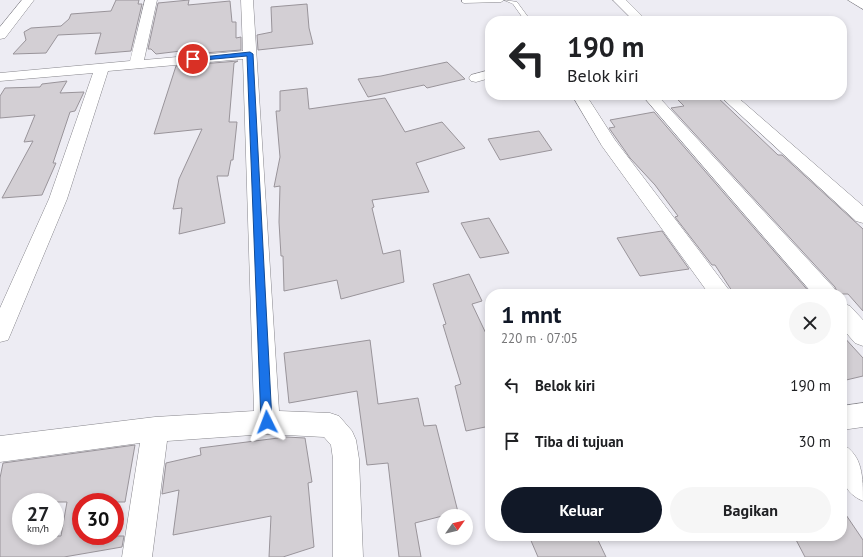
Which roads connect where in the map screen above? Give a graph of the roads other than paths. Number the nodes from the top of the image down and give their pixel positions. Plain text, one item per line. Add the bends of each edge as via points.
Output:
1 (28, 0) edge
2 (151, 0) edge
3 (247, 0) edge
4 (500, 0) edge
5 (508, 0) edge
6 (619, 0) edge
7 (854, 0) edge
8 (464, 1) dead end
9 (863, 5) edge
10 (524, 16) edge
11 (636, 16) edge
12 (0, 35) edge
13 (250, 54) junction
14 (136, 65) junction
15 (102, 68) junction
16 (0, 76) edge
17 (582, 100) edge
18 (653, 100) edge
19 (732, 100) edge
20 (863, 216) edge
21 (717, 289) edge
22 (822, 289) edge
23 (847, 318) edge
24 (0, 333) edge
25 (863, 336) edge
26 (863, 415) edge
27 (847, 417) edge
28 (267, 422) junction
29 (155, 429) junction
30 (0, 448) edge
31 (847, 464) edge
32 (863, 487) edge
33 (137, 557) edge
34 (348, 557) edge

1 - 12 street
2 - 14 street
3 - 13 street
4 - 8 lane
5 - 10 lane via 514,3
6 - 11 street
7 - 9 street
13 - 14 street
13 - 28 street
14 - 15 street
15 - 16 street
15 - 24 street via 58,199
17 - 21 street via 608,142
18 - 22 street
19 - 20 street
23 - 25 street
26 - 27 street
28 - 29 street
28 - 34 street via 330,425 343,440 346,459
29 - 30 street
29 - 33 street
31 - 32 street

